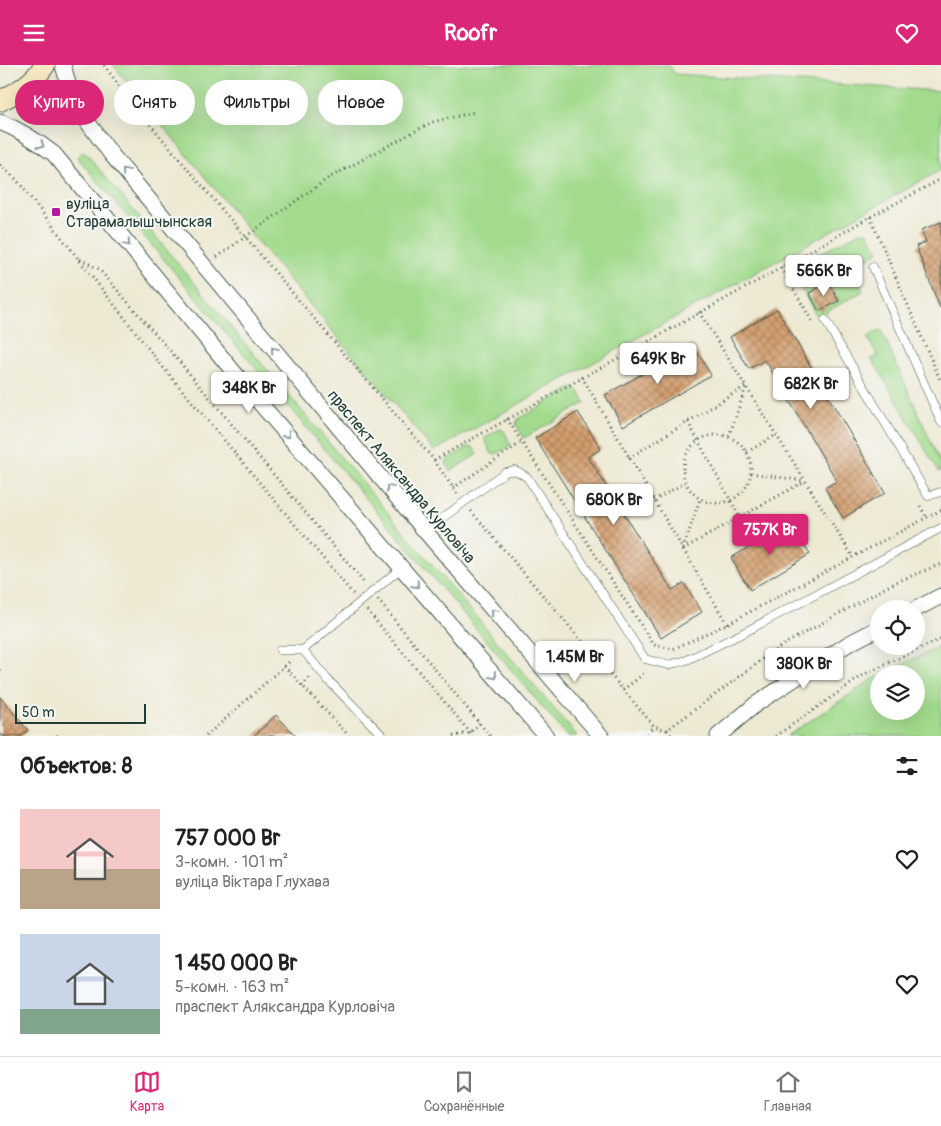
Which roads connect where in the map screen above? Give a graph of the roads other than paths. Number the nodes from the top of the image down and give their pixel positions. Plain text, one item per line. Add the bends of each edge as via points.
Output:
1 (45, 65) edge
2 (63, 65) edge
3 (0, 101) edge
4 (0, 122) edge
5 (873, 267) dead end
6 (825, 320) dead end
7 (941, 422) edge
8 (941, 492) edge
9 (941, 528) edge
10 (425, 531) junction
11 (401, 568) junction
12 (941, 596) edge
13 (925, 604) edge
14 (870, 633) edge
15 (280, 650) dead end
16 (303, 650) junction
17 (383, 736) edge
18 (546, 736) edge
19 (600, 736) edge
20 (718, 736) edge

1 - 3 main road via 20,91
10 -> 2 street, праспект Аляксандра Курловіча via 111,154 71,94
4 -> 11 street via 16,128 54,154
5 - 7 lane
6 - 8 lane via 928,496
9 - 10 lane via 743,633 687,660 668,665 645,659 527,477 515,470 505,472
19 -> 10 street, праспект Аляксандра Курловіча
11 - 16 lane
11 -> 18 street
12 - 13 street
14 - 20 street via 756,704
15 - 16 lane
16 - 17 lane

